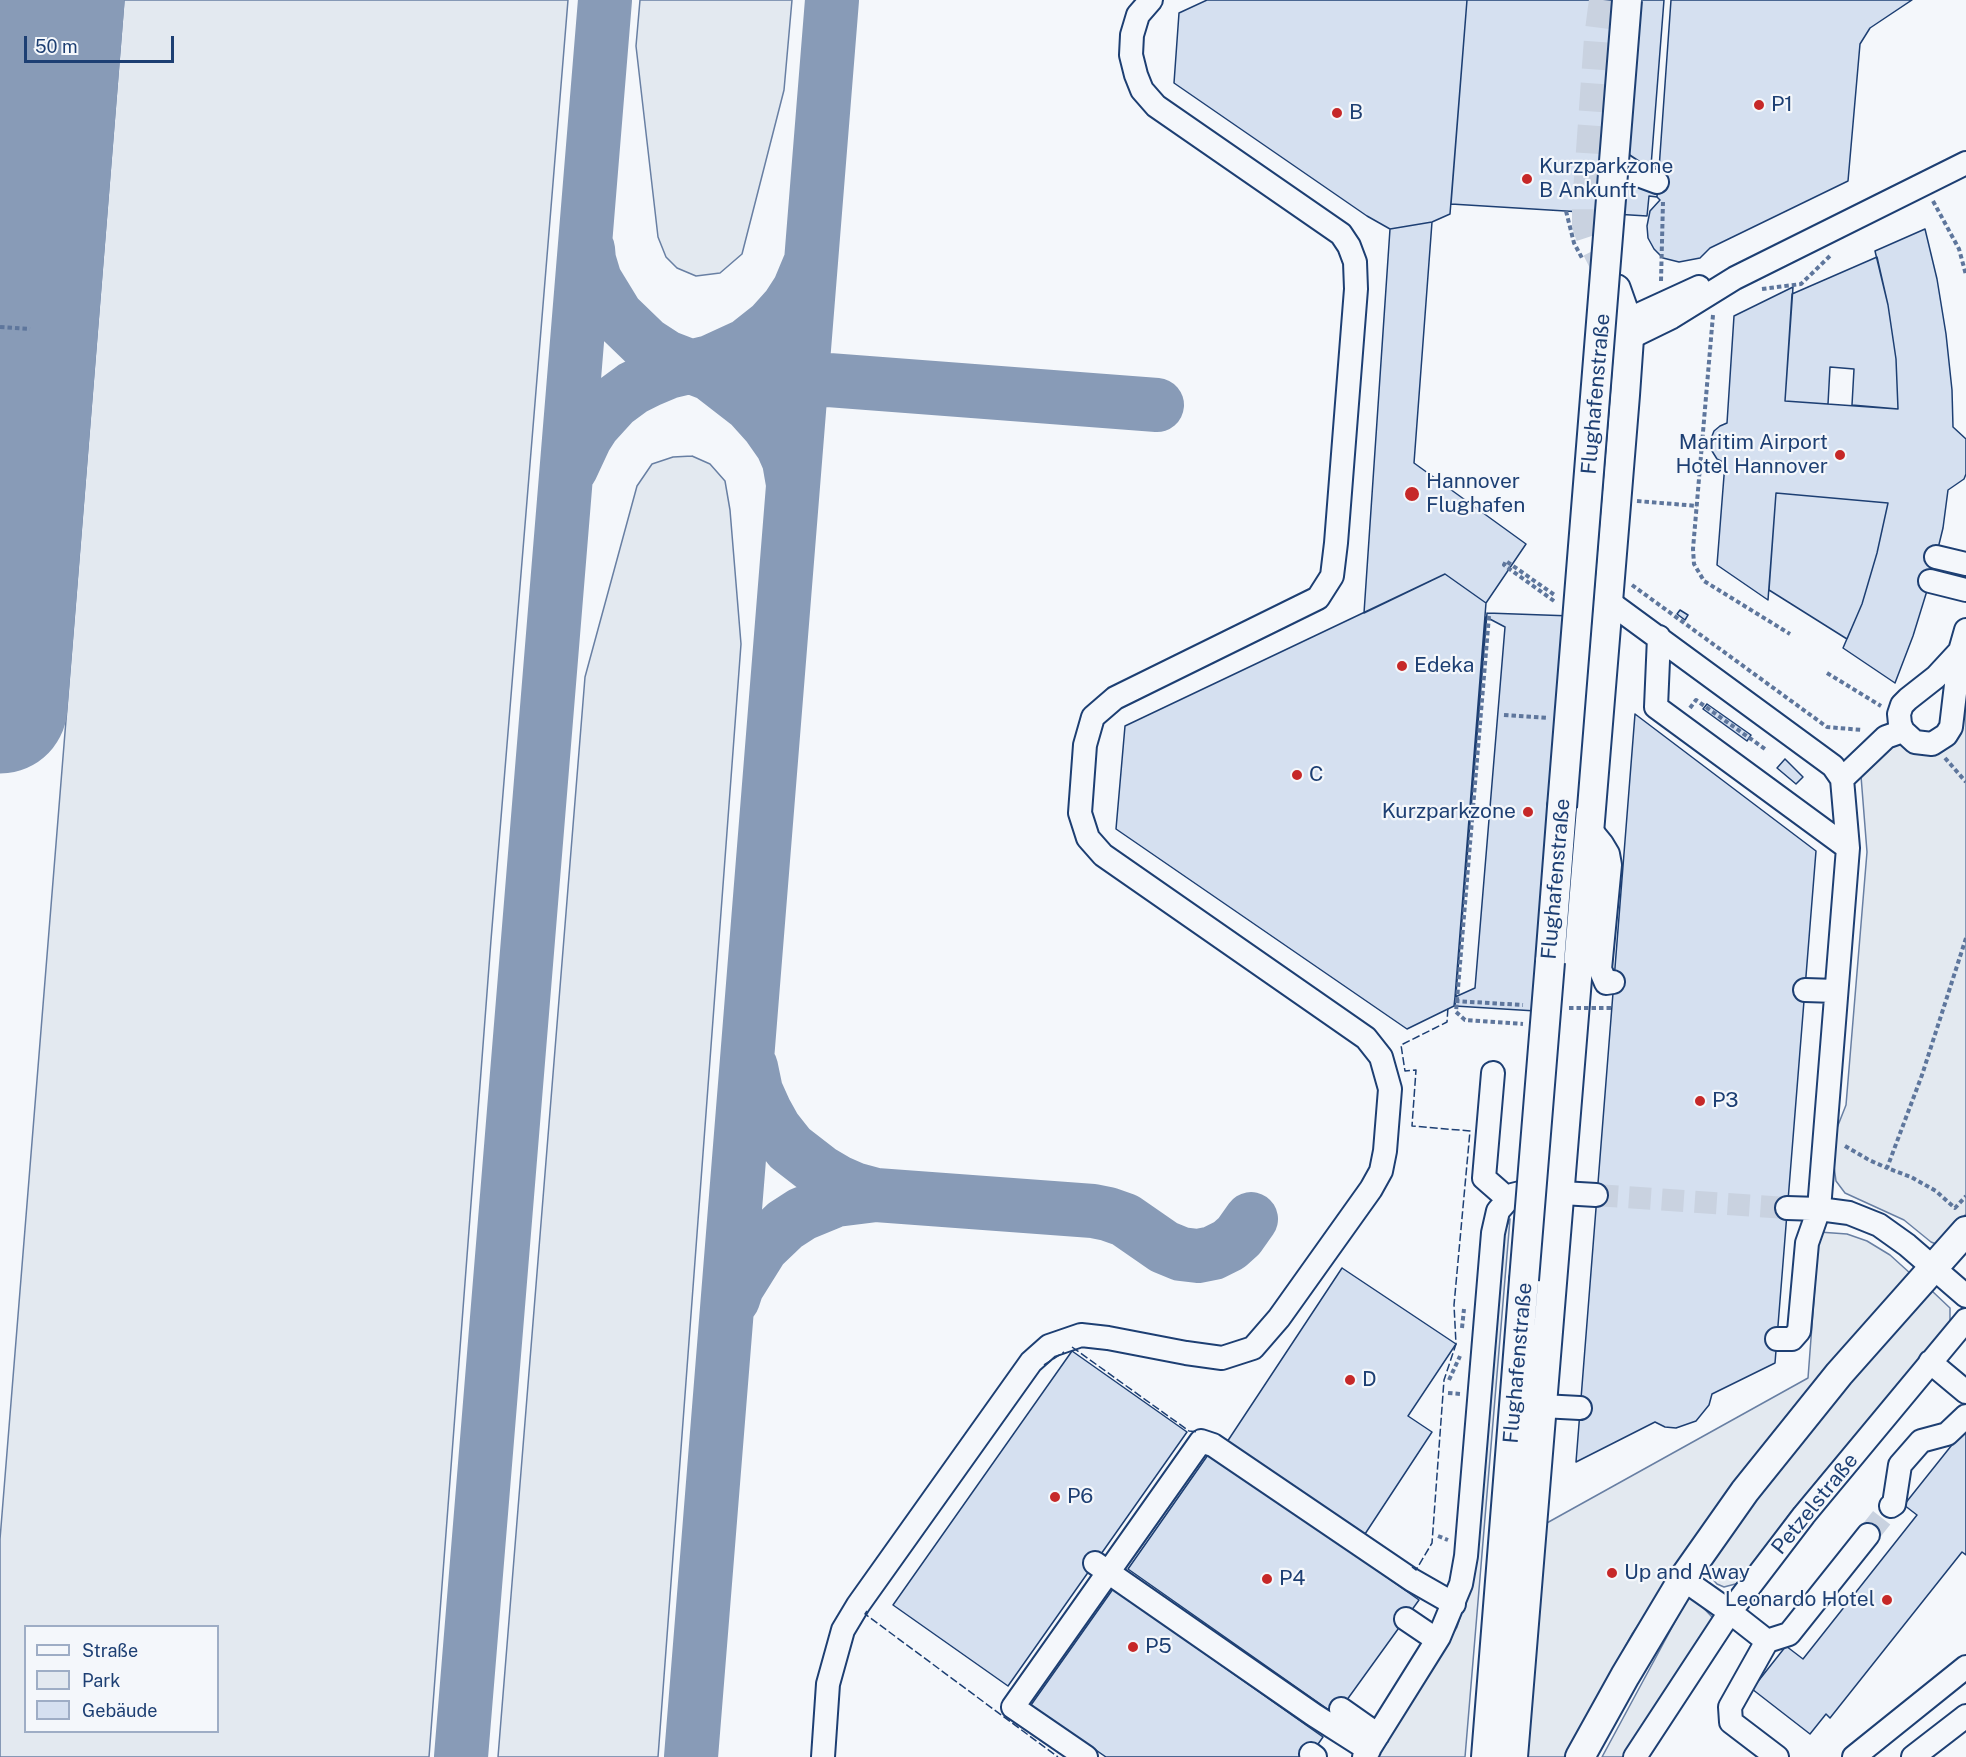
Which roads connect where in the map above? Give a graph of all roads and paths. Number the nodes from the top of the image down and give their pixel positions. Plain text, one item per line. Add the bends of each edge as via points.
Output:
1 (1151, 0) edge
2 (1627, 0) edge
3 (1614, 159) junction
4 (1964, 170) edge
5 (1660, 188) joint
6 (1932, 198) dead end
7 (1566, 211) dead end
8 (1583, 260) dead end
9 (1966, 275) edge
10 (1661, 281) dead end
11 (1616, 289) tunnel mouth
12 (1713, 313) dead end
13 (0, 327) edge
14 (30, 329) dead end
15 (1628, 329) junction
16 (1631, 500) dead end
17 (1697, 506) junction
18 (1966, 550) edge
19 (1935, 563) junction
20 (1966, 564) edge
21 (1966, 576) edge
22 (1616, 590) junction
23 (1966, 590) edge
24 (1559, 601) joint
25 (1489, 616) dead end
26 (1790, 634) dead end
27 (1659, 637) junction
28 (1963, 641) edge
29 (1827, 673) dead end
30 (1902, 705) junction
31 (1687, 712) dead end
32 (1504, 715) dead end
33 (1569, 719) junction
34 (1894, 734) junction
35 (1765, 749) dead end
36 (1940, 752) dead end
37 (1842, 778) junction
38 (1966, 782) edge
39 (1589, 828) junction
40 (1848, 848) junction
41 (1966, 938) edge
42 (1613, 982) dead end
43 (1805, 990) dead end
44 (1836, 991) junction
45 (1530, 1025) dead end
46 (1493, 1073) dead end
47 (1825, 1144) junction
48 (1887, 1168) junction
49 (1560, 1192) junction
50 (1596, 1195) tunnel mouth
51 (1966, 1196) edge
52 (1508, 1199) junction
53 (1787, 1208) tunnel mouth
54 (1819, 1209) junction
55 (1966, 1231) edge
56 (1934, 1267) junction
57 (1966, 1296) edge
58 (1966, 1320) edge
59 (1777, 1339) dead end
60 (1930, 1362) junction
61 (1966, 1392) edge
62 (1448, 1393) dead end
63 (1479, 1395) junction
64 (1542, 1407) junction
65 (1580, 1408) dead end
66 (1966, 1416) edge
67 (1891, 1506) tunnel mouth
68 (1868, 1535) tunnel mouth
69 (1102, 1567) junction
70 (1683, 1580) junction
71 (1454, 1604) junction
72 (1730, 1612) junction
73 (1406, 1619) dead end
74 (1437, 1640) junction
75 (1767, 1641) junction
76 (1966, 1667) edge
77 (1341, 1709) dead end
78 (1966, 1716) edge
79 (1371, 1747) edge
80 (823, 1757) edge
81 (1086, 1757) edge
82 (1486, 1757) edge
83 (1513, 1757) edge
84 (1580, 1757) edge
85 (1635, 1757) edge
86 (1778, 1757) edge
87 (1854, 1757) edge
88 (1912, 1757) edge

1 - 80 street via 1138,15 1132,35 1131,55 1142,90 1156,106 1341,234 1355,262 1336,543 1332,576 1318,598 1115,698 1094,717 1085,745 1080,813 1088,838 1103,855 1366,1038 1381,1057 1390,1089 1385,1151 1381,1171 1371,1189 1253,1348 1222,1358 1081,1335 1049,1346 1031,1362 843,1630 828,1684
2 - 3 main road, Flughafenstraße, bridge
3 - 5 street
3 - 33 main road, Flughafenstraße, bridge
4 - 15 street via 1887,201 1735,279 1704,285
5 - 10 path
6 - 9 path via 1959,249
7 - 8 path
11 - 15 main road, Flughafenstraße
12 - 17 path
13 - 14 path
15 - 22 main road, Flughafenstraße
16 - 17 path
17 - 26 path via 1694,564 1704,581
18 - 19 street
19 - 20 street
19 - 21 street
19 - 23 street
22 - 27 street
22 - 34 path via 1827,728
22 - 39 main road, Flughafenstraße
24 - 24 path via 1506,561 1504,564
25 - 45 path via 1456,1012 1464,1020
27 - 37 street via 1833,766
27 - 40 street via 1656,707
28 - 30 street via 1936,677
28 - 34 street via 1953,718 1946,735 1924,745
29 - 30 path via 1883,707
30 - 34 street
31 - 35 path via 1696,700
32 - 33 path
33 - 82 main road, Flughafenstraße, bridge
34 - 37 street
36 - 38 path
37 - 40 street
39 - 42 street via 1608,854 1610,865 1612,910 1600,969 1606,983
39 - 49 main road, Flughafenstraße
40 - 44 street
41 - 48 path
43 - 44 street
44 - 47 street
46 - 52 street via 1484,1178
47 - 48 path via 1843,1145
47 - 54 street
48 - 51 path via 1936,1191 1955,1208
49 - 50 street
49 - 52 street via 1528,1191
49 - 64 main road, Flughafenstraße
52 - 63 street via 1498,1211 1493,1233
53 - 54 street
54 - 56 street via 1849,1213 1879,1225
54 - 59 street via 1807,1243 1799,1331 1792,1339
55 - 56 main road
56 - 57 street
56 - 70 main road via 1791,1433
58 - 60 street, Petzelstraße
60 - 61 street
60 - 72 street, Petzelstraße
62 - 63 path
63 - 71 street via 1466,1556
64 - 65 street
64 - 83 main road, Flughafenstraße
66 - 67 street via 1947,1434 1921,1441 1900,1465
68 - 75 street via 1789,1634
69 - 71 street via 1201,1440
69 - 79 street via 1314,1715
69 - 81 street via 1013,1707
70 - 72 street
70 - 84 main road
71 - 74 street
72 - 75 street
72 - 85 street, Petzelstraße
73 - 74 street
74 - 79 street
75 - 86 street via 1730,1707 1731,1722
76 - 87 street
77 - 79 street
78 - 88 street

